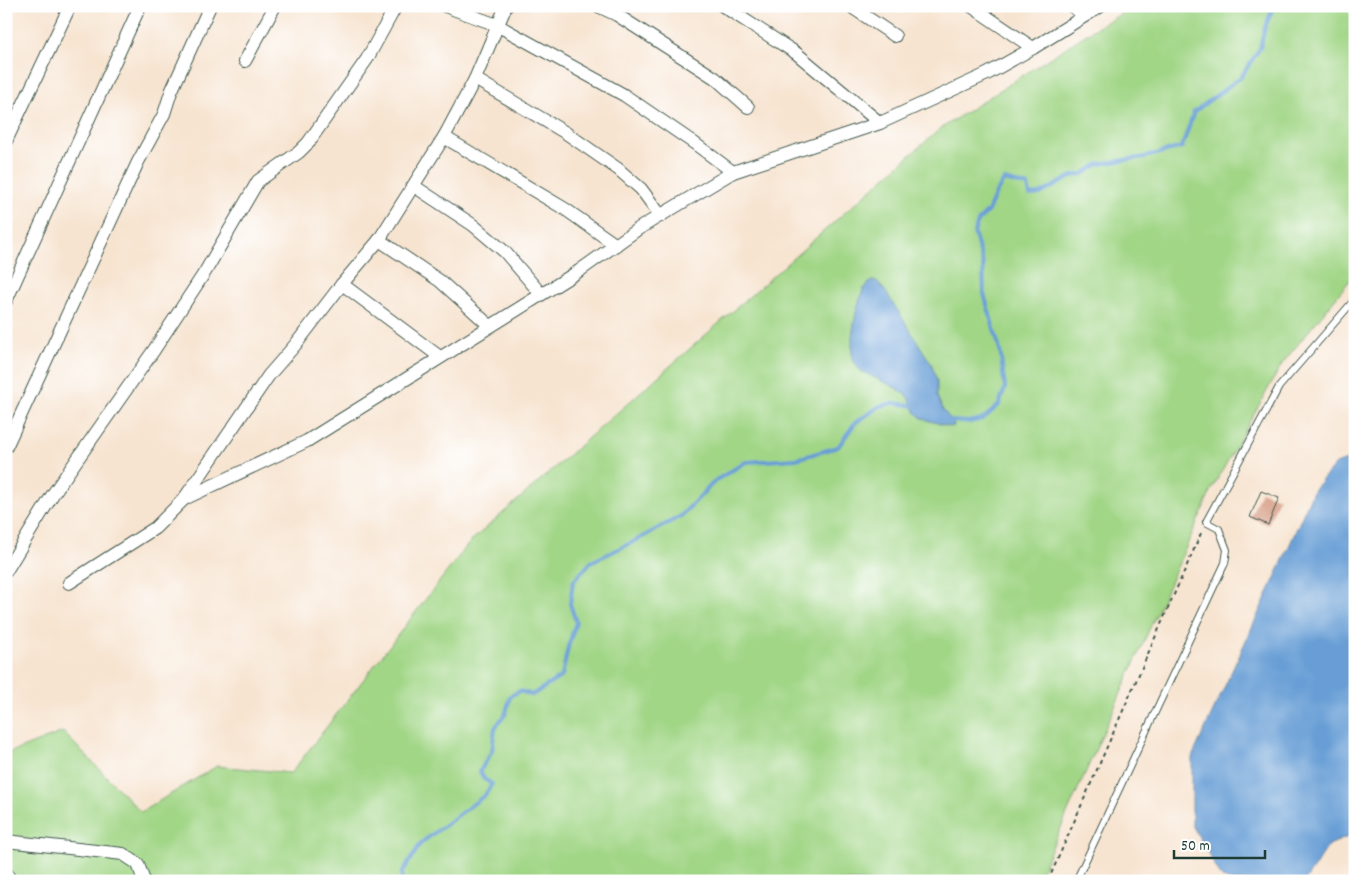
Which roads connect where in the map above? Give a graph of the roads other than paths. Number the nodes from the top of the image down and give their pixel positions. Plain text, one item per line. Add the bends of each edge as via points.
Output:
1 (70, 6) edge
2 (140, 6) edge
3 (210, 6) edge
4 (274, 6) edge
5 (396, 6) edge
6 (446, 6) edge
7 (506, 6) edge
8 (598, 6) edge
9 (723, 6) edge
10 (850, 6) edge
11 (971, 6) edge
12 (1072, 6) edge
13 (1101, 6) edge
14 (1084, 16) junction
15 (498, 26) junction
16 (895, 36) dead end
17 (1033, 48) junction
18 (245, 61) dead end
19 (475, 79) junction
20 (748, 107) dead end
21 (880, 123) junction
22 (444, 137) junction
23 (6, 142) edge
24 (733, 172) junction
25 (414, 186) junction
26 (661, 216) junction
27 (379, 240) junction
28 (616, 245) junction
29 (342, 284) junction
30 (541, 294) junction
31 (1355, 299) edge
32 (6, 301) edge
33 (490, 326) junction
34 (440, 357) junction
35 (6, 447) edge
36 (184, 499) junction
37 (6, 571) edge
38 (69, 582) dead end
39 (6, 841) edge
40 (6, 873) edge
41 (10, 881) edge
42 (144, 881) edge
43 (1076, 881) edge

1 - 23 street
2 - 32 street
3 - 35 street via 164,114 138,162
4 - 18 street
5 - 37 street via 366,59 308,143 258,181 205,272 53,494
6 - 15 street
7 - 15 street
8 - 20 street via 715,78
9 - 21 street via 796,53
10 - 16 street
11 - 17 street
12 - 14 street
13 - 14 street
14 - 17 street
15 - 19 street
15 - 24 street via 624,95
17 - 21 street via 987,74
19 - 22 street
19 - 26 street via 566,133 618,169 641,189
21 - 24 street
22 - 25 street
22 - 28 street via 565,209
24 - 26 street
25 - 27 street
25 - 30 street via 473,225 504,252
26 - 28 street
27 - 29 street
27 - 33 street via 440,281
28 - 30 street
29 - 34 street
29 - 36 street via 270,375
30 - 33 street
31 - 43 lane via 1279,386 1206,522 1219,529 1226,550 1224,563
33 - 34 street
34 - 36 street via 307,441
36 - 38 street via 154,528
39 - 42 street via 123,854 138,864
40 - 41 street

